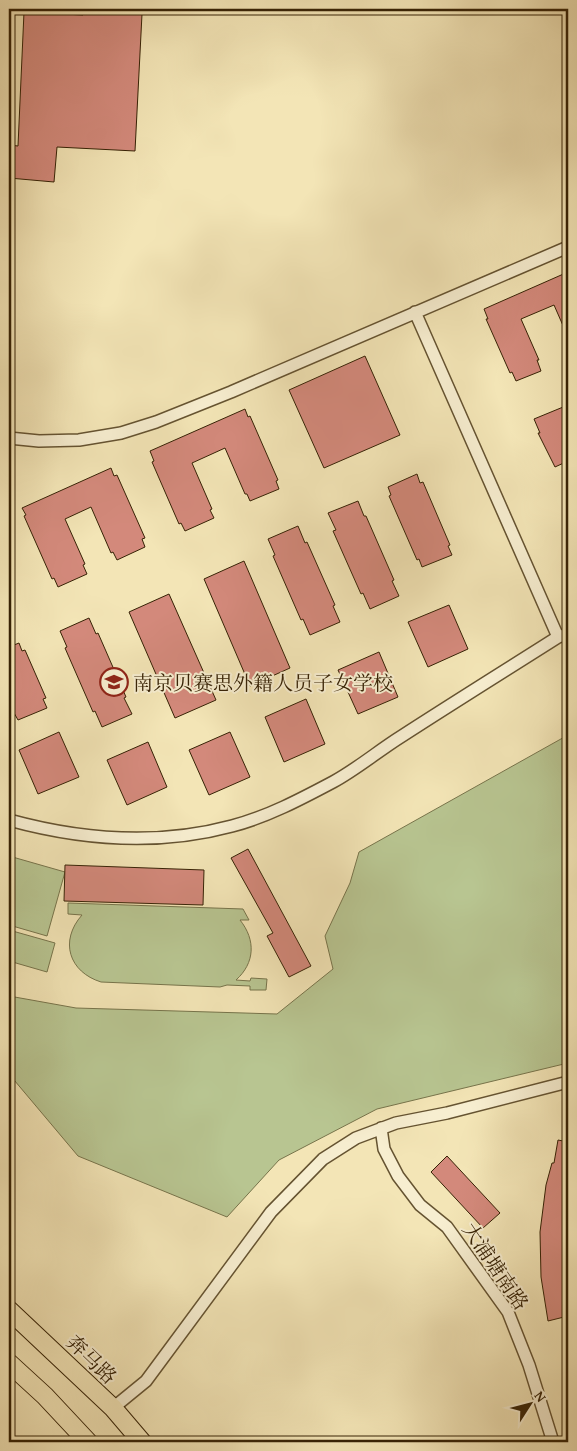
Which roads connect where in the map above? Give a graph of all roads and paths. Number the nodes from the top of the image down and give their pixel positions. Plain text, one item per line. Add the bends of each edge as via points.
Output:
1 (568, 247) edge
2 (415, 312) junction
3 (9, 438) edge
4 (563, 635) edge
5 (9, 820) edge
6 (568, 1082) edge
7 (381, 1128) junction
8 (9, 1310) edge
9 (9, 1362) edge
10 (113, 1408) junction
11 (88, 1442) edge
12 (142, 1442) edge
13 (553, 1442) edge

1 - 2 street
2 - 3 street via 231,392 121,433 79,440
2 - 4 street
4 - 5 street via 399,737 334,782 282,808 233,826 177,837 128,839 77,836
6 - 7 street
7 - 10 street via 356,1138 323,1159 271,1212 146,1381
7 - 13 street, 大浦塘南路 via 384,1149 398,1176 420,1205 448,1227 508,1312 529,1365
8 - 10 main road, 奔马路
9 - 11 main road
10 - 12 main road, 奔马路

